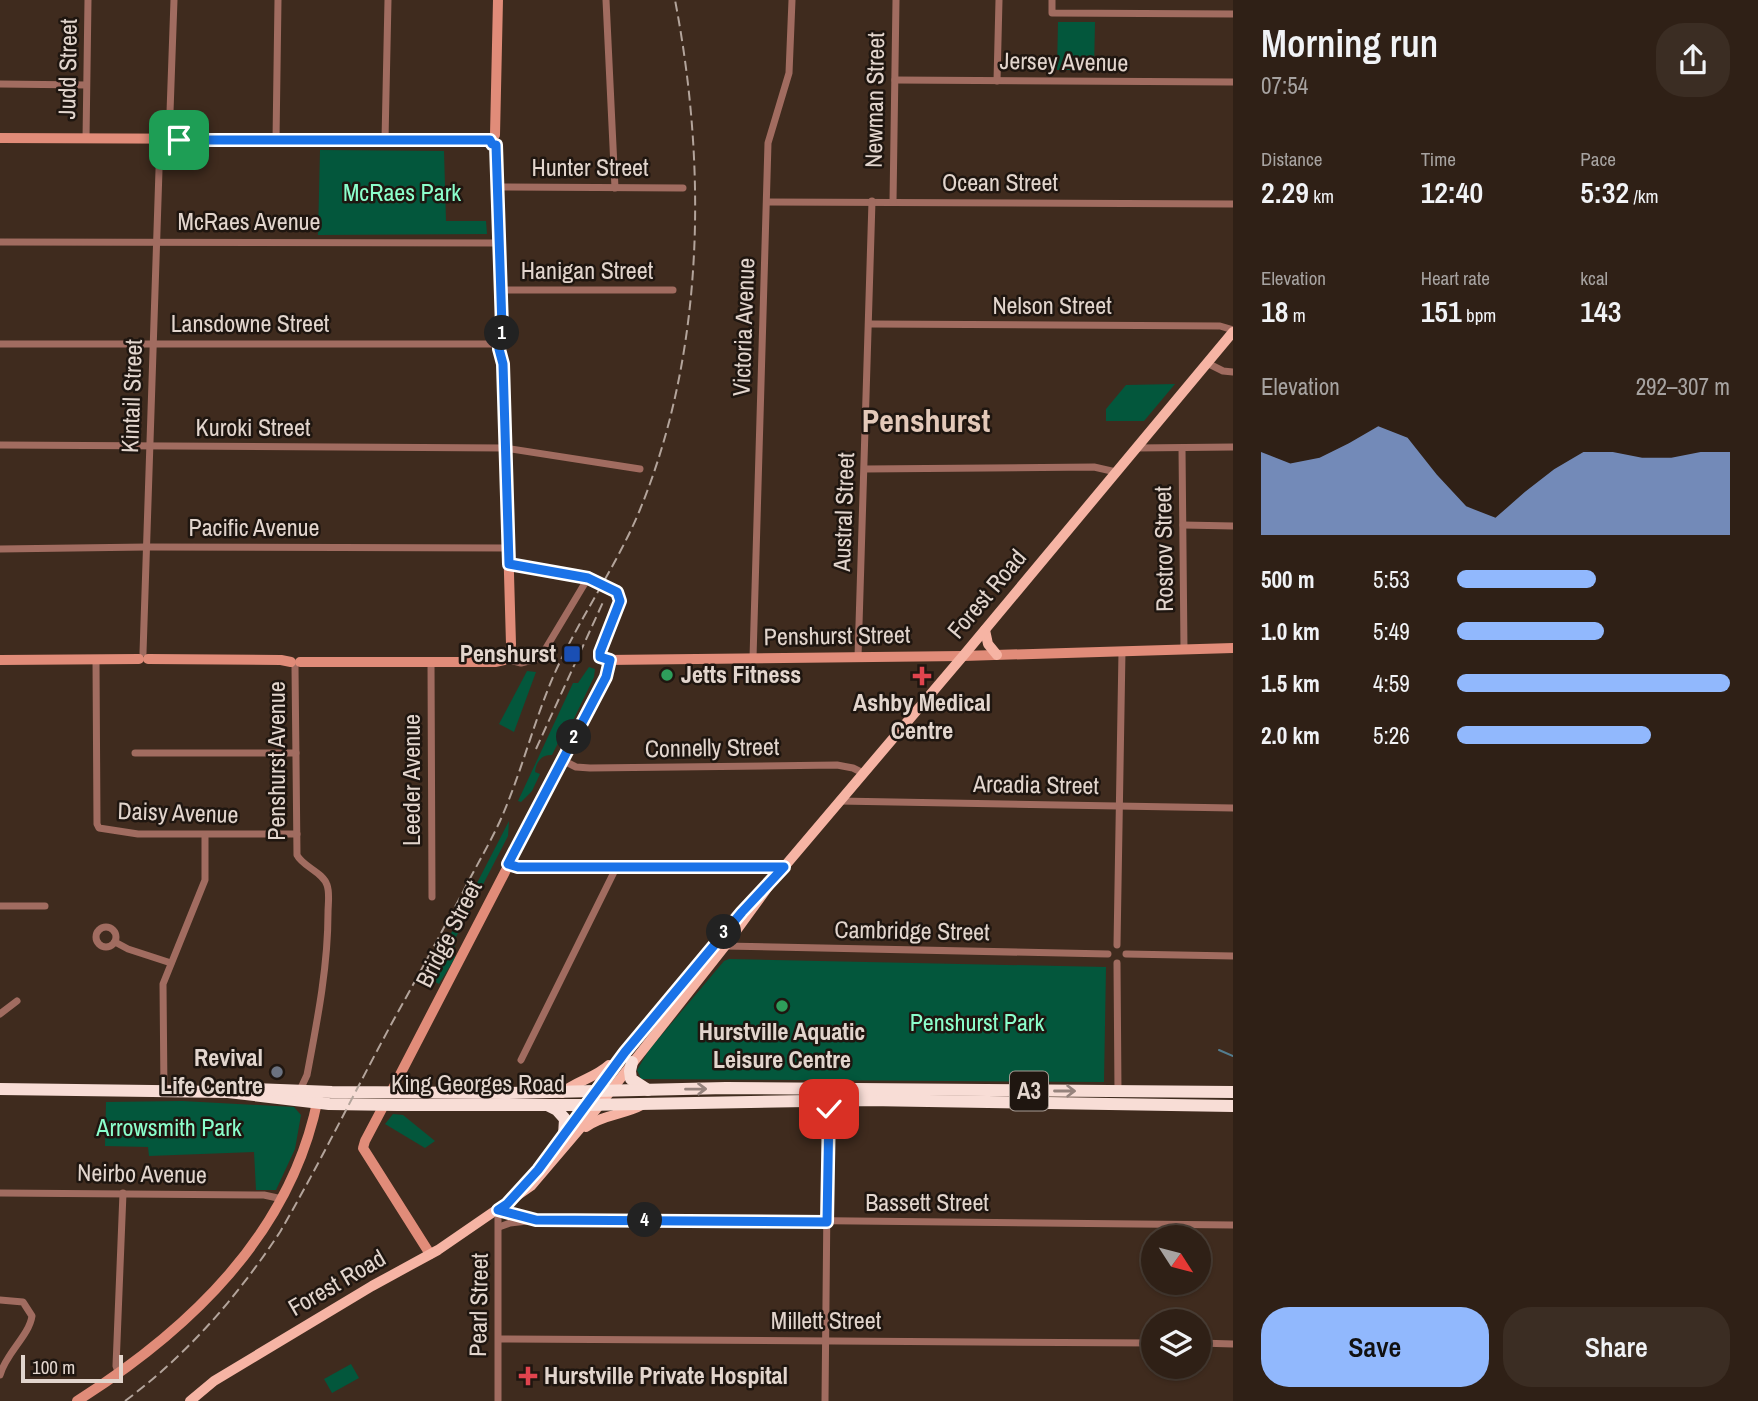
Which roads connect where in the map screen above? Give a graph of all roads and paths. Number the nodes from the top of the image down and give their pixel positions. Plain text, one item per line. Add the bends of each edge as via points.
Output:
1 (88, 0) edge
2 (174, 0) edge
3 (278, 0) edge
4 (388, 0) edge
5 (498, 0) edge
6 (606, 0) edge
7 (792, 0) edge
8 (896, 0) edge
9 (999, 0) edge
10 (1052, 0) edge
11 (1233, 15) edge
12 (895, 79) junction
13 (998, 80) junction
14 (1233, 82) edge
15 (0, 84) edge
16 (86, 85) junction
17 (0, 138) edge
18 (86, 139) junction
19 (165, 140) junction
20 (275, 140) junction
21 (385, 140) junction
22 (494, 140) junction
23 (496, 187) junction
24 (615, 188) junction
25 (683, 188) dead end
26 (872, 201) junction
27 (767, 202) junction
28 (893, 202) junction
29 (1233, 204) edge
30 (156, 241) junction
31 (0, 242) edge
32 (498, 243) junction
33 (500, 290) junction
34 (674, 290) dead end
35 (870, 324) junction
36 (1233, 331) edge
37 (0, 344) edge
38 (153, 344) junction
39 (500, 344) junction
40 (1207, 363) junction
41 (1233, 372) edge
42 (0, 445) edge
43 (150, 446) junction
44 (1233, 447) edge
45 (505, 448) junction
46 (1136, 448) junction
47 (1182, 448) junction
48 (640, 469) dead end
49 (865, 469) junction
50 (1116, 472) junction
51 (1183, 525) junction
52 (1233, 526) edge
53 (147, 547) junction
54 (509, 548) junction
55 (0, 549) edge
56 (509, 564) junction
57 (592, 579) junction
58 (985, 630) junction
59 (1233, 648) edge
60 (1184, 649) junction
61 (1122, 651) junction
62 (997, 655) junction
63 (963, 656) junction
64 (144, 657) junction
65 (858, 657) junction
66 (753, 658) junction
67 (506, 659) junction
68 (0, 660) edge
69 (96, 660) junction
70 (610, 660) junction
71 (431, 662) junction
72 (296, 664) junction
73 (135, 753) dead end
74 (296, 753) junction
75 (562, 760) junction
76 (863, 773) junction
77 (839, 801) junction
78 (1119, 806) junction
79 (1233, 808) edge
80 (297, 834) junction
81 (205, 835) junction
82 (508, 864) junction
83 (617, 866) junction
84 (784, 867) junction
85 (432, 897) dead end
86 (0, 900) edge
87 (4, 906) edge
88 (45, 906) dead end
89 (115, 942) dead end
90 (721, 944) junction
91 (1117, 945) junction
92 (1108, 954) junction
93 (1126, 954) junction
94 (1233, 956) edge
95 (171, 963) junction
96 (1117, 964) junction
97 (17, 1000) dead end
98 (0, 1014) edge
99 (629, 1057) junction
100 (521, 1060) dead end
101 (0, 1088) edge
102 (300, 1090) junction
103 (163, 1091) junction
104 (1118, 1091) junction
105 (391, 1092) junction
106 (610, 1092) junction
107 (1233, 1092) edge
108 (228, 1093) junction
109 (562, 1093) junction
110 (593, 1093) junction
111 (646, 1097) junction
112 (324, 1098) junction
113 (371, 1098) junction
114 (828, 1100) junction
115 (384, 1105) junction
116 (547, 1105) junction
117 (584, 1105) junction
118 (600, 1105) junction
119 (1150, 1105) junction
120 (1233, 1106) edge
121 (570, 1135) junction
122 (0, 1193) edge
123 (123, 1193) junction
124 (282, 1199) junction
125 (502, 1207) junction
126 (536, 1220) junction
127 (827, 1222) junction
128 (1233, 1225) edge
129 (499, 1227) junction
130 (430, 1254) junction
131 (0, 1300) edge
132 (499, 1339) junction
133 (825, 1340) junction
134 (1141, 1343) edge
135 (1211, 1343) edge
136 (1233, 1344) edge
137 (119, 1374) junction
138 (0, 1375) edge
139 (77, 1401) edge
140 (190, 1401) edge
141 (498, 1401) edge
142 (825, 1401) edge

1 - 16 street, Judd Street
2 - 19 street, Kintail Street
3 - 20 street
4 - 21 street
5 - 22 street
6 - 24 street
7 - 27 street, Victoria Avenue via 789,73 768,143
8 - 12 street, Newman Street
9 - 13 street
10 - 11 street via 1052,13
12 - 13 street, Jersey Avenue
12 - 28 street, Newman Street
13 - 14 street, Jersey Avenue
15 - 16 street
16 - 18 street, Judd Street
17 - 18 street
18 - 19 street
19 - 20 street
19 - 30 street, Kintail Street
20 - 21 street
21 - 22 street
22 - 23 street
23 - 24 street, Hunter Street
23 - 32 street
24 - 25 street, Hunter Street
26 - 27 street, Ocean Street
26 - 28 street, Ocean Street
26 - 35 street, Austral Street
27 - 66 street, Victoria Avenue
28 - 29 street, Ocean Street
30 - 31 street, McRaes Avenue
30 - 32 street, McRaes Avenue
30 - 38 street, Kintail Street
32 - 33 street
33 - 34 street, Hanigan Street
33 - 39 street
35 - 36 street, Nelson Street via 1220,326
35 - 49 street, Austral Street
36 - 40 main road, Forest Road
37 - 38 street, Lansdowne Street
38 - 39 street, Lansdowne Street
38 - 43 street, Kintail Street
39 - 45 street
40 - 41 street
40 - 46 main road, Forest Road
42 - 43 street, Kuroki Street
43 - 45 street, Kuroki Street
43 - 53 street, Kintail Street
44 - 47 street
45 - 48 street, Kuroki Street
45 - 54 street
46 - 47 street
46 - 50 main road, Forest Road
47 - 51 street, Rostrov Street
49 - 50 street via 1094,467
49 - 65 street, Austral Street
50 - 58 main road, Forest Road
51 - 52 street
51 - 60 street, Rostrov Street
53 - 54 street, Pacific Avenue
53 - 55 street, Pacific Avenue
53 - 64 street, Kintail Street
54 - 56 street
56 - 57 street
56 - 67 street via 511,644
57 - 67 street via 540,658 521,663
57 - 70 street, Bridge Street via 617,592 619,604 600,652 600,657
58 - 62 main road
58 - 63 main road, Forest Road
59 - 60 street, Penshurst Street
60 - 61 street, Penshurst Street
61 - 62 street, Penshurst Street
61 - 78 street
62 - 63 street, Penshurst Street
63 - 65 street, Penshurst Street
63 - 76 main road, Forest Road
64 - 69 street
64 - 72 street
65 - 66 street, Penshurst Street
66 - 70 street, Penshurst Street
67 - 71 street
68 - 69 street
69 - 81 street, Daisy Avenue via 100,830
70 - 75 street, Bridge Street via 604,681
71 - 72 street
71 - 85 street, Leeder Avenue
72 - 74 street, Penshurst Avenue
73 - 74 street
74 - 80 street, Penshurst Avenue
75 - 76 street, Connelly Street via 590,768 843,765
75 - 82 street, Bridge Street
76 - 77 main road, Forest Road
77 - 78 street, Arcadia Street
77 - 84 main road, Forest Road
78 - 79 street, Arcadia Street
78 - 91 street
80 - 81 street, Daisy Avenue
80 - 102 street, Penshurst Avenue via 298,858 324,880 328,890 327,953 308,1070
81 - 95 street via 206,875
82 - 83 street
82 - 105 street, Bridge Street
83 - 84 street
83 - 100 street
84 - 90 main road, Forest Road
86 - 87 street
87 - 88 street
89 - 95 street
90 - 92 street, Cambridge Street
90 - 99 main road, Forest Road
91 - 92 street
91 - 93 street
92 - 96 street
93 - 94 street
93 - 96 street
95 - 103 street via 163,984
96 - 104 street
97 - 98 street
99 - 106 main road, Forest Road
99 - 109 main road
99 - 110 main road, Forest Road
99 - 111 highway via 631,1079
101 - 103 highway, King Georges Road / A3
102 - 108 highway, King Georges Road / A3 via 258,1088
102 - 112 highway, King Georges Road / A3
103 - 108 highway, King Georges Road / A3
104 - 107 highway, King Georges Road / A3
111 -> 104 highway, King Georges Road / A3 via 726,1088
104 - 119 highway
105 - 109 highway, King Georges Road / A3
105 - 113 highway, King Georges Road / A3
105 - 115 highway, Bridge Street
106 - 110 highway, King Georges Road / A3
106 - 111 highway, King Georges Road / A3
106 - 118 main road, Forest Road
108 - 112 highway, King Georges Road / A3
109 - 110 highway, King Georges Road / A3
110 - 117 main road, Forest Road
111 - 114 highway, King Georges Road / A3
111 - 118 highway, King Georges Road / A3
111 - 121 main road via 630,1112 603,1117
112 - 113 highway, King Georges Road / A3
112 - 124 street
113 - 115 highway, King Georges Road / A3
114 - 119 highway, King Georges Road / A3
114 - 127 street
115 - 116 highway, King Georges Road / A3
115 - 130 street, Bridge Street via 363,1148
116 - 117 highway, King Georges Road / A3
116 - 121 highway via 565,1119
117 - 118 highway, King Georges Road / A3
117 - 121 main road, Forest Road
118 - 121 main road, Forest Road
119 - 120 highway, King Georges Road / A3
121 - 125 main road, Forest Road
122 - 123 street, Neirbo Avenue
123 - 124 street, Neirbo Avenue via 270,1195
123 - 137 street
124 - 137 street via 244,1257 211,1296
125 - 126 street, Bassett Street
125 - 129 street, Pearl Street
125 - 130 main road, Forest Road
126 - 127 street, Bassett Street
126 - 129 street, Bassett Street
127 - 128 street, Bassett Street
127 - 133 street
129 - 132 street, Pearl Street
130 - 140 main road, Forest Road via 223,1375
131 - 138 street via 23,1303 32,1316
132 - 133 street, Millett Street
132 - 141 street, Pearl Street
133 - 134 street, Millett Street
133 - 142 street
135 - 136 street
137 - 139 street

